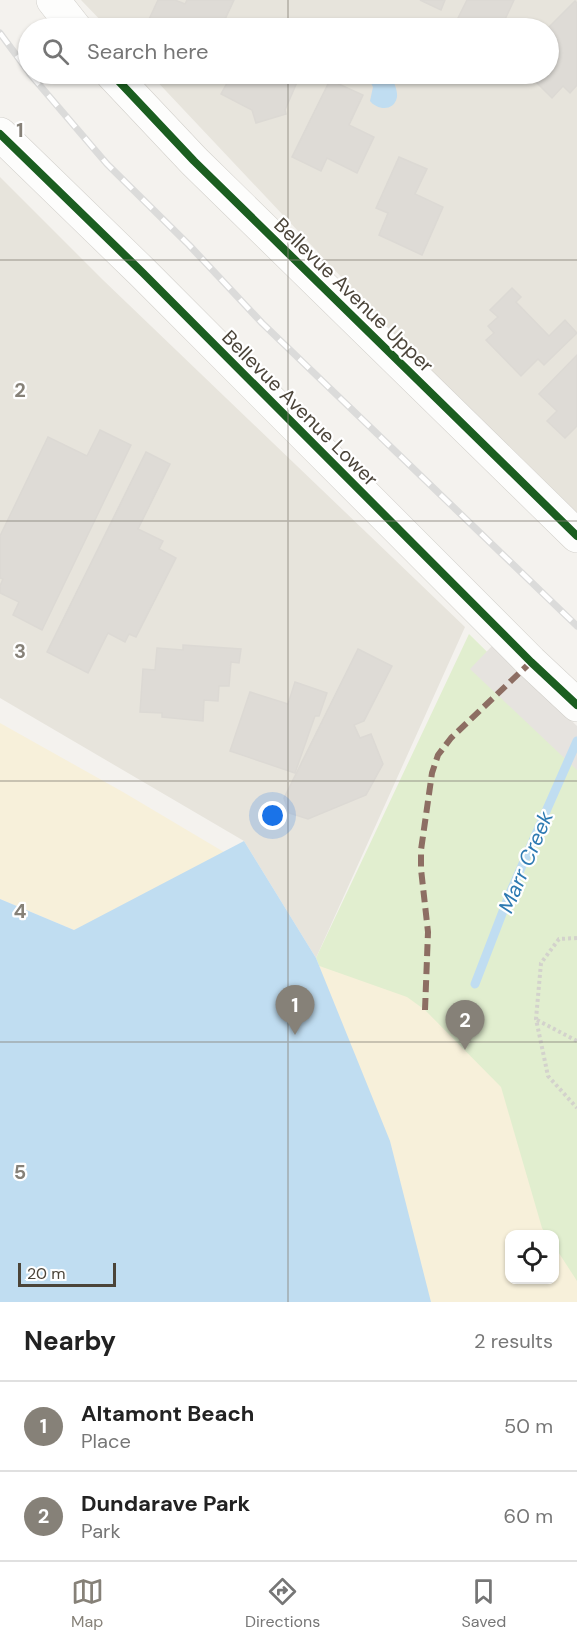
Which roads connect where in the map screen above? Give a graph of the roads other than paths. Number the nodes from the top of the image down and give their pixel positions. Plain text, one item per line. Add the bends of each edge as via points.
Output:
1 (53, 0) edge
2 (67, 18) edge
3 (121, 84) edge
4 (0, 134) edge
5 (577, 536) edge
6 (577, 705) edge

1 - 2 street
3 - 5 street, Bellevue Avenue Upper via 194,161
4 - 6 street, Bellevue Avenue Lower

